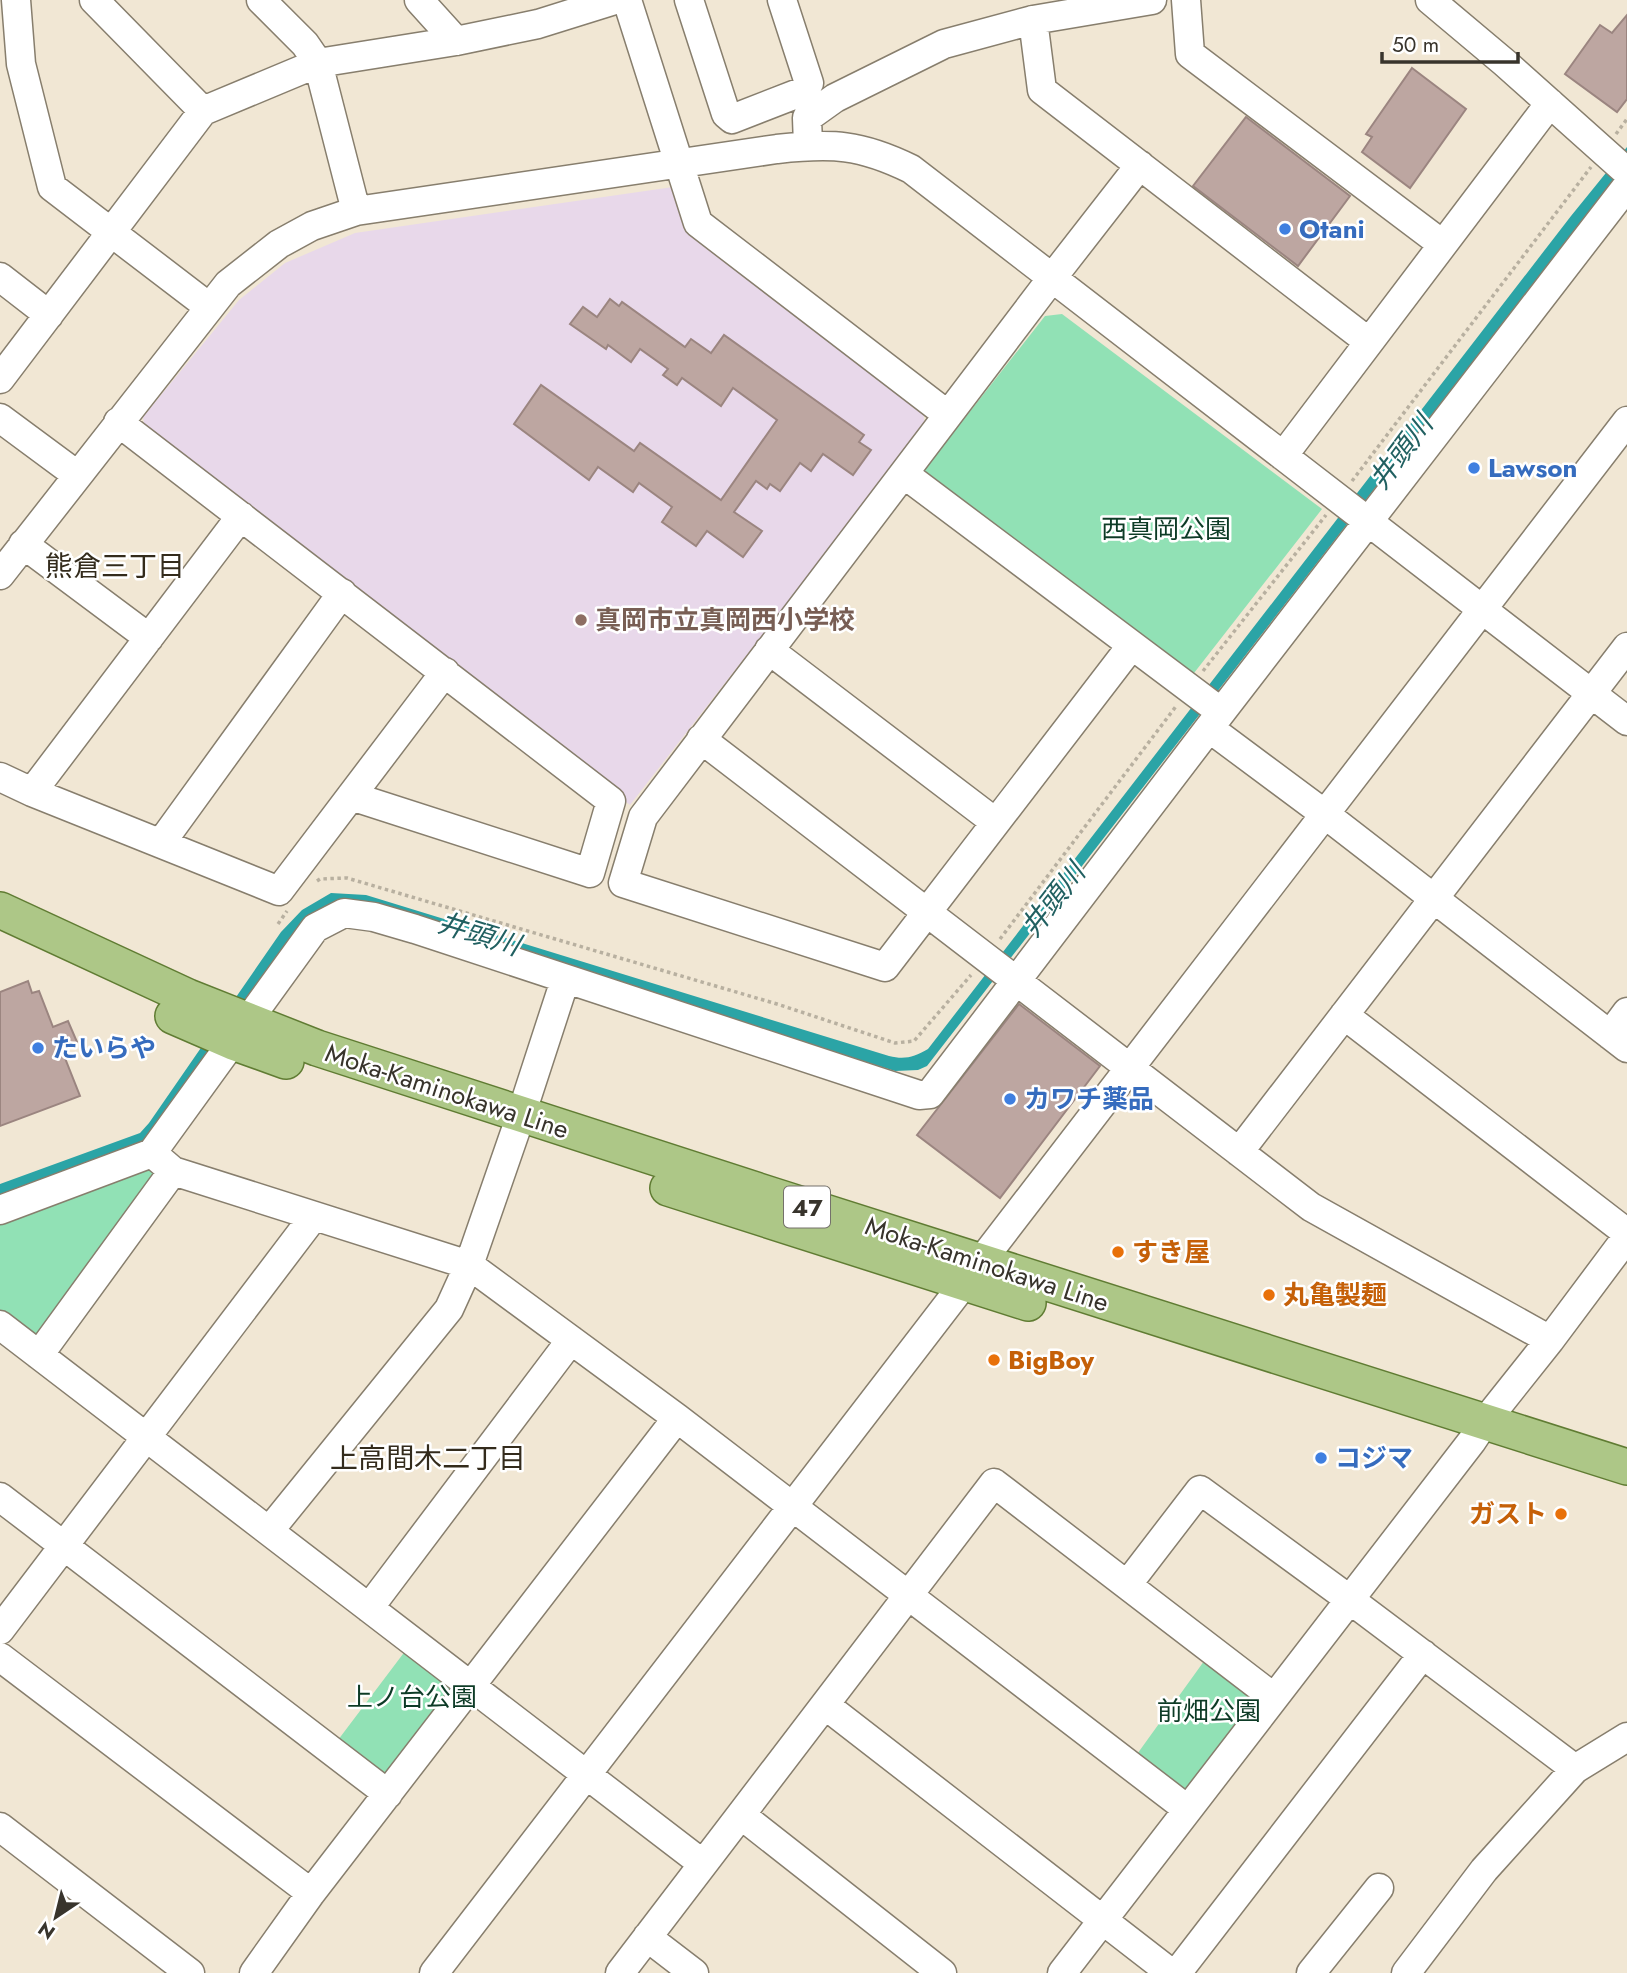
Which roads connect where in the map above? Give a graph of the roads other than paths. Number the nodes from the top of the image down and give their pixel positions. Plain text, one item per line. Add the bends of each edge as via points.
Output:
1 (16, 0) edge
2 (94, 0) edge
3 (261, 0) edge
4 (419, 0) edge
5 (615, 0) edge
6 (626, 0) edge
7 (689, 0) edge
8 (782, 0) edge
9 (1152, 0) edge
10 (1186, 0) edge
11 (1437, 2) edge
12 (1033, 20) junction
13 (456, 41) junction
14 (318, 63) junction
15 (1550, 103) junction
16 (203, 111) junction
17 (808, 145) junction
18 (678, 163) junction
19 (1140, 165) junction
20 (1627, 172) edge
21 (1627, 186) edge
22 (356, 211) junction
23 (112, 232) junction
24 (1442, 244) junction
25 (0, 277) edge
26 (1052, 278) junction
27 (209, 306) junction
28 (49, 315) junction
29 (1369, 342) junction
30 (0, 379) edge
31 (948, 415) junction
32 (0, 418) edge
33 (1627, 421) edge
34 (118, 422) junction
35 (1283, 456) junction
36 (904, 474) junction
37 (77, 475) junction
38 (241, 516) junction
39 (1368, 522) junction
40 (23, 544) junction
41 (0, 575) edge
42 (342, 593) junction
43 (1483, 610) junction
44 (149, 638) junction
45 (1132, 645) junction
46 (1627, 647) edge
47 (769, 650) junction
48 (445, 673) junction
49 (1591, 693) junction
50 (1215, 720) junction
51 (1627, 721) edge
52 (701, 739) junction
53 (0, 776) edge
54 (32, 792) junction
55 (351, 796) junction
56 (1326, 815) junction
57 (995, 822) junction
58 (161, 842) junction
59 (1432, 898) junction
60 (0, 910) edge
61 (926, 913) junction
62 (0, 937) edge
63 (565, 980) junction
64 (1016, 982) junction
65 (1627, 1012) edge
66 (1345, 1015) junction
67 (241, 1032) junction
68 (1618, 1042) edge
69 (1129, 1070) junction
70 (518, 1126) junction
71 (1239, 1152) junction
72 (163, 1162) junction
73 (0, 1210) edge
74 (314, 1216) junction
75 (1627, 1235) edge
76 (469, 1265) junction
77 (974, 1273) junction
78 (0, 1325) edge
79 (571, 1340) junction
80 (1550, 1340) junction
81 (39, 1355) junction
82 (677, 1418) junction
83 (1478, 1432) junction
84 (146, 1437) junction
85 (1627, 1467) edge
86 (1627, 1488) edge
87 (0, 1497) edge
88 (792, 1506) junction
89 (269, 1531) junction
90 (64, 1546) junction
91 (1127, 1585) junction
92 (910, 1595) junction
93 (1349, 1599) junction
94 (369, 1608) junction
95 (0, 1630) edge
96 (1423, 1654) junction
97 (0, 1657) edge
98 (471, 1687) junction
99 (1273, 1697) junction
100 (825, 1705) junction
101 (1627, 1737) edge
102 (1575, 1769) junction
103 (587, 1774) junction
104 (388, 1794) junction
105 (1187, 1810) junction
106 (741, 1815) junction
107 (0, 1827) edge
108 (703, 1864) junction
109 (1379, 1888) dead end
110 (311, 1894) junction
111 (1102, 1920) junction
112 (647, 1937) junction
113 (190, 1973) edge
114 (254, 1973) edge
115 (433, 1973) edge
116 (620, 1973) edge
117 (694, 1973) edge
118 (942, 1973) edge
119 (1062, 1973) edge
120 (1171, 1973) edge
121 (1177, 1973) edge
122 (1311, 1973) edge
123 (1406, 1973) edge

1 - 23 street via 21,64 52,187
2 - 16 street
3 - 14 street
4 - 13 street
5 - 13 street via 538,24
6 - 18 street
7 - 8 street via 726,114 732,119 804,91 809,83
9 - 12 street
10 - 24 street via 1190,54
11 - 15 street
12 - 17 street via 944,44 835,99 807,118
12 - 19 street via 1042,90
13 - 14 street
14 - 16 street
14 - 22 street
15 - 20 street
15 - 24 street
16 - 23 street
17 - 18 street
17 - 26 street via 852,148 911,169
18 - 22 street
18 - 31 street via 698,223
19 - 26 street
19 - 29 street
21 - 39 street
22 - 27 street via 312,226 279,244 228,284
23 - 27 street
23 - 28 street
24 - 29 street
25 - 28 street
26 - 31 street
26 - 35 street
27 - 34 street
28 - 30 street
29 - 35 street
31 - 36 street
32 - 37 street
33 - 43 street
34 - 37 street
34 - 38 street
35 - 39 street
36 - 45 street
36 - 47 street
37 - 40 street
38 - 42 street
38 - 44 street
39 - 43 street
39 - 50 street
40 - 41 street
40 - 44 street
42 - 48 street
42 - 58 street
43 - 49 street
43 - 56 street
44 - 54 street
45 - 50 street via 1189,690
45 - 57 street
46 - 49 street
47 - 52 street
47 - 57 street
48 - 55 street
48 - 55 street via 611,801 590,873
49 - 51 street
49 - 59 street
50 - 56 street
50 - 64 street
52 - 61 street
52 - 61 street via 643,817 623,883 885,967
53 - 54 street
54 - 58 street
55 - 58 street via 279,891
56 - 59 street
56 - 69 street
57 - 61 street
59 - 66 street
59 - 68 street
60 - 67 main road, Moka-Kaminokawa Line / 47 via 176,992
61 - 64 street
62 - 67 main road, Moka-Kaminokawa Line / 47
63 - 64 street via 919,1096 930,1094
63 - 67 street via 415,929 344,913 315,928
63 - 70 street
64 - 69 street
65 - 68 street
66 - 71 street
66 - 75 street
67 - 70 main road, Moka-Kaminokawa Line / 47 via 317,1048
67 - 72 street
69 - 71 street
69 - 77 street
70 - 76 street
70 - 77 main road, Moka-Kaminokawa Line / 47
71 - 80 street via 1311,1207
72 - 73 street
72 - 74 street
72 - 81 street
74 - 76 street
74 - 84 street
75 - 80 street
76 - 79 street
76 - 89 street via 449,1309
77 - 83 main road, Moka-Kaminokawa Line / 47
77 - 88 street
78 - 81 street
79 - 82 street
79 - 94 street
80 - 83 street
81 - 84 street
82 - 88 street
82 - 98 street
83 - 85 main road, Moka-Kaminokawa Line / 47
83 - 86 main road, Moka-Kaminokawa Line / 47
83 - 93 street
84 - 89 street
84 - 90 street
87 - 90 street
88 - 92 street
88 - 103 street
89 - 94 street
90 - 95 street
90 - 104 street
91 - 92 street via 994,1483
91 - 93 street via 1200,1490
91 - 99 street
92 - 100 street
92 - 105 street
93 - 96 street
93 - 99 street
94 - 98 street
96 - 102 street
96 - 121 street
97 - 110 street
98 - 103 street
98 - 104 street
99 - 105 street
100 - 106 street
100 - 111 street
101 - 102 street
102 - 123 street via 1484,1870
103 - 108 street
103 - 115 street
104 - 110 street
105 - 111 street
106 - 108 street
106 - 118 street
107 - 113 street
108 - 112 street
109 - 122 street
110 - 114 street
111 - 119 street
111 - 120 street
112 - 116 street
112 - 117 street

